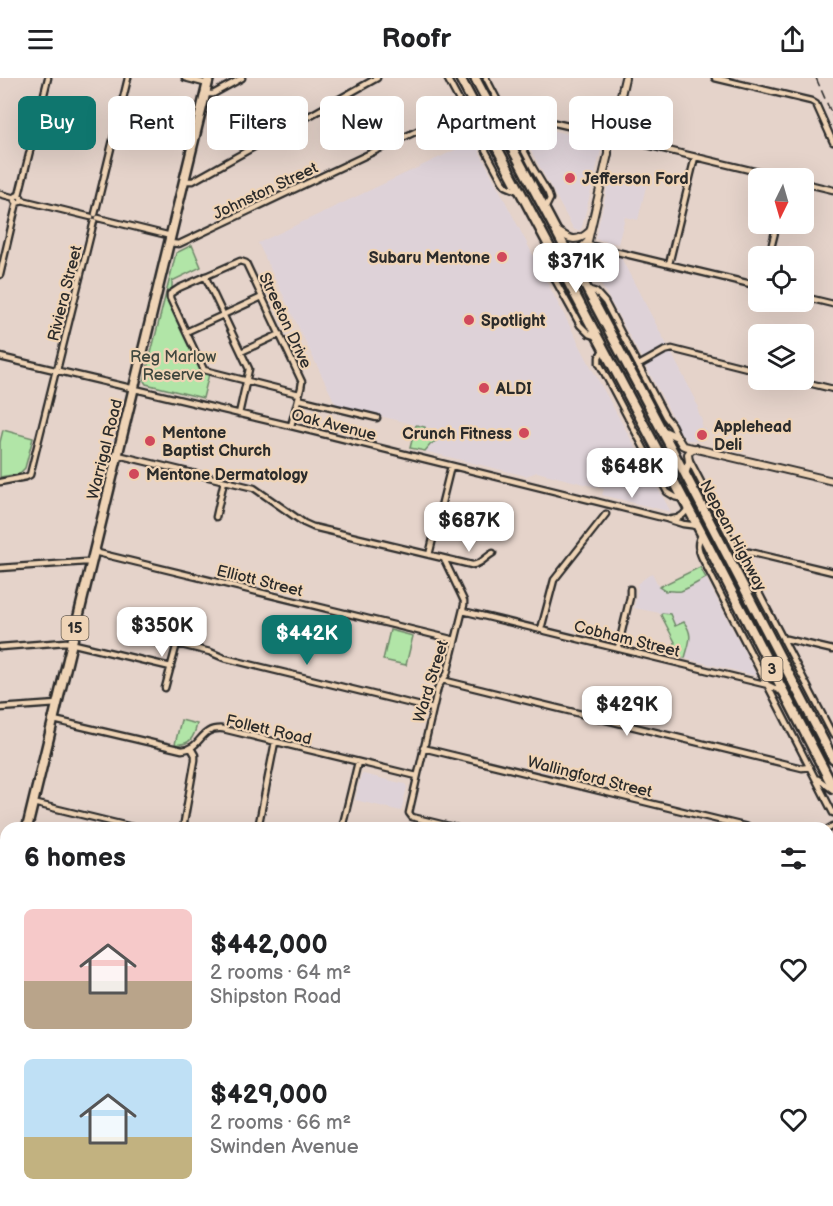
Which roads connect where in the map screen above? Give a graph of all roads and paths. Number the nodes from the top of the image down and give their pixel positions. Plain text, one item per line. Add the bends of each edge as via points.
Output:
1 (48, 78) edge
2 (128, 78) edge
3 (185, 78) edge
4 (242, 78) edge
5 (377, 78) edge
6 (447, 78) edge
7 (460, 78) edge
8 (475, 78) edge
9 (486, 78) edge
10 (625, 78) edge
11 (715, 78) edge
12 (209, 81) edge
13 (205, 94) junction
14 (457, 96) edge
15 (470, 96) edge
16 (484, 96) edge
17 (496, 96) edge
18 (621, 96) edge
19 (416, 132) edge
20 (833, 142) edge
21 (486, 150) edge
22 (498, 150) edge
23 (513, 150) edge
24 (524, 150) edge
25 (609, 150) edge
26 (666, 150) edge
27 (694, 157) junction
28 (748, 170) edge
29 (184, 181) junction
30 (814, 185) edge
31 (833, 190) edge
32 (520, 192) junction
33 (0, 194) edge
34 (18, 199) junction
35 (544, 208) junction
36 (530, 212) junction
37 (95, 218) junction
38 (556, 230) junction
39 (590, 232) junction
40 (171, 236) junction
41 (588, 243) junction
42 (168, 249) junction
43 (551, 251) junction
44 (572, 261) junction
45 (669, 264) junction
46 (561, 269) junction
47 (0, 275) edge
48 (205, 276) junction
49 (748, 283) edge
50 (587, 290) junction
51 (262, 297) junction
52 (814, 299) edge
53 (833, 304) edge
54 (223, 314) junction
55 (186, 332) junction
56 (280, 334) junction
57 (598, 337) junction
58 (604, 348) junction
59 (241, 351) junction
60 (0, 357) edge
61 (624, 360) junction
62 (639, 365) junction
63 (613, 366) junction
64 (748, 368) edge
65 (57, 370) junction
66 (246, 381) junction
67 (814, 384) edge
68 (134, 389) junction
69 (833, 389) edge
70 (298, 396) junction
71 (239, 414) junction
72 (377, 418) dead end
73 (291, 426) junction
74 (632, 426) junction
75 (661, 430) junction
76 (649, 433) junction
77 (681, 443) junction
78 (697, 448) junction
79 (118, 455) junction
80 (689, 458) junction
81 (451, 466) junction
82 (685, 474) junction
83 (224, 481) junction
84 (833, 481) edge
85 (0, 482) edge
86 (684, 499) junction
87 (688, 508) junction
88 (606, 514) dead end
89 (216, 517) dead end
90 (666, 519) junction
91 (698, 526) junction
92 (700, 537) junction
93 (720, 541) junction
94 (709, 547) junction
95 (94, 552) junction
96 (493, 553) dead end
97 (738, 554) junction
98 (429, 555) junction
99 (444, 559) junction
100 (91, 563) junction
101 (0, 568) edge
102 (833, 572) edge
103 (630, 589) dead end
104 (463, 611) junction
105 (542, 629) junction
106 (180, 631) dead end
107 (455, 640) junction
108 (783, 640) junction
109 (71, 644) junction
110 (177, 644) junction
111 (0, 647) edge
112 (618, 648) junction
113 (833, 650) edge
114 (171, 667) junction
115 (442, 681) junction
116 (768, 685) junction
117 (165, 688) dead end
118 (784, 693) junction
119 (57, 704) junction
120 (0, 708) edge
121 (433, 709) junction
122 (53, 720) junction
123 (833, 735) edge
124 (809, 740) junction
125 (275, 742) junction
126 (191, 748) junction
127 (423, 748) junction
128 (832, 757) edge
129 (358, 762) junction
130 (820, 762) junction
131 (809, 766) junction
132 (417, 776) junction
133 (815, 776) junction
134 (833, 789) edge
135 (33, 802) junction
136 (833, 813) edge
137 (28, 822) edge
138 (106, 822) edge
139 (184, 822) edge
140 (259, 822) edge
141 (343, 822) edge
142 (432, 822) edge
143 (727, 822) edge

1 - 34 street
2 - 37 street, Riviera Street
3 - 12 street
4 - 13 street via 211,95
5 - 29 street via 194,181
6 - 14 street
7 - 15 highway, Nepean Highway / 3
8 - 16 highway, Nepean Highway / 3
9 - 17 street
10 - 18 street
11 - 20 street via 811,101
12 - 13 highway, Warrigal Road / 15
13 - 29 highway, Warrigal Road / 15
19 - 42 street, Johnston Street via 181,243 169,243
21 - 32 street via 504,184
22 - 32 highway, Nepean Highway / 3
23 - 35 highway, Nepean Highway / 3
24 - 35 street via 548,193 550,199
25 - 39 street
26 - 27 street
27 - 28 street
27 - 45 street
29 - 40 highway, Warrigal Road / 15
30 - 31 street
32 - 36 highway, Nepean Highway / 3
33 - 34 street
34 - 37 street
34 - 47 street
35 - 36 highway
35 - 38 highway, Nepean Highway / 3
36 - 43 highway, Nepean Highway / 3
37 - 40 street
37 - 65 street, Riviera Street
38 - 39 street via 573,239
38 - 44 highway, Nepean Highway / 3
39 - 41 street
40 - 42 highway, Warrigal Road / 15
41 - 44 street
41 - 45 street
42 - 68 highway, Warrigal Road / 15
43 - 46 highway, Nepean Highway / 3
43 - 57 street via 544,260 583,330
44 - 46 highway
44 - 50 highway, Nepean Highway / 3
45 - 49 street
46 - 57 highway, Nepean Highway / 3
48 - 51 street, Streeton Drive via 243,261
48 - 54 street
48 - 55 street via 172,292 170,298
50 - 61 highway, Nepean Highway / 3
50 - 62 street via 603,298
51 - 54 street
51 - 56 street, Streeton Drive
52 - 53 street
54 - 55 street
54 - 59 street
55 - 66 street via 204,370
56 - 59 street
56 - 70 street, Streeton Drive via 302,382
57 - 58 highway, Nepean Highway / 3
58 - 63 highway, Nepean Highway / 3
58 - 74 street via 599,363
59 - 66 street via 249,369
60 - 65 street, Oak Avenue
61 - 63 highway
61 - 75 highway, Nepean Highway / 3
62 - 64 street via 672,349
62 - 77 street
63 - 76 highway, Nepean Highway / 3
65 - 68 street, Oak Avenue
65 - 85 street, Riviera Street via 30,475
66 - 70 street
66 - 71 street
67 - 69 street
68 - 71 street, Oak Avenue
68 - 79 highway, Warrigal Road / 15
70 - 72 street
70 - 73 street, Streeton Drive
71 - 73 street, Oak Avenue
73 - 81 street, Oak Avenue
74 - 76 street
74 - 86 street via 667,492
75 - 77 street
75 - 82 highway, Nepean Highway / 3
76 - 86 highway, Nepean Highway / 3
77 - 78 street
77 - 80 street
78 - 80 street via 689,452
78 - 84 street
79 - 83 street
79 - 95 highway, Warrigal Road / 15
80 - 82 street
80 - 97 street
81 - 90 street, Oak Avenue
81 - 98 street
82 - 93 highway, Nepean Highway / 3
83 - 89 street
83 - 98 street via 257,489 310,526
86 - 87 highway, Nepean Highway / 3
87 - 90 street via 681,517
87 - 91 highway, Nepean Highway / 3
88 - 105 street via 554,580
90 - 91 street, Oak Avenue
91 - 92 highway, Nepean Highway / 3
92 - 94 highway, Nepean Highway / 3
92 - 116 street via 698,548 702,558
93 - 94 highway
93 - 128 highway, Nepean Highway / 3
94 - 118 highway, Nepean Highway / 3
95 - 100 highway, Warrigal Road / 15
95 - 107 street, Elliott Street
96 - 99 street via 475,566
97 - 102 street via 749,552
97 - 108 street
98 - 99 street
99 - 104 street via 464,601
100 - 101 street
100 - 109 highway, Warrigal Road / 15
103 - 112 street
104 - 105 street, Cobham Street
104 - 107 street, Ward Street
105 - 112 street, Cobham Street
106 - 110 street
107 - 115 street, Ward Street
108 - 113 street
108 - 123 street
109 - 111 street
109 - 114 street
109 - 119 highway, Warrigal Road / 15
110 - 114 street
110 - 121 street
112 - 116 street, Cobham Street
114 - 117 street
115 - 121 street, Ward Street
115 - 131 street via 802,768
116 - 118 street, Cobham Street
116 - 131 street
118 - 124 highway, Nepean Highway / 3
119 - 120 street
119 - 122 highway, Warrigal Road / 15
121 - 127 street, Ward Street
122 - 126 street via 177,750
122 - 135 highway, Warrigal Road / 15
124 - 130 highway, Nepean Highway / 3
124 - 131 street
125 - 126 street, Follett Road via 215,729
125 - 129 street, Follett Road
125 - 140 street
126 - 139 street via 195,760
127 - 132 street, Ward Street
127 - 143 street, Wallingford Street
128 - 130 street
129 - 132 street, Follett Road
129 - 141 street
130 - 134 highway, Nepean Highway / 3
131 - 133 street
132 - 142 street, Ward Street via 409,813
133 - 134 street
133 - 136 street
135 - 137 highway, Warrigal Road / 15
135 - 138 street

